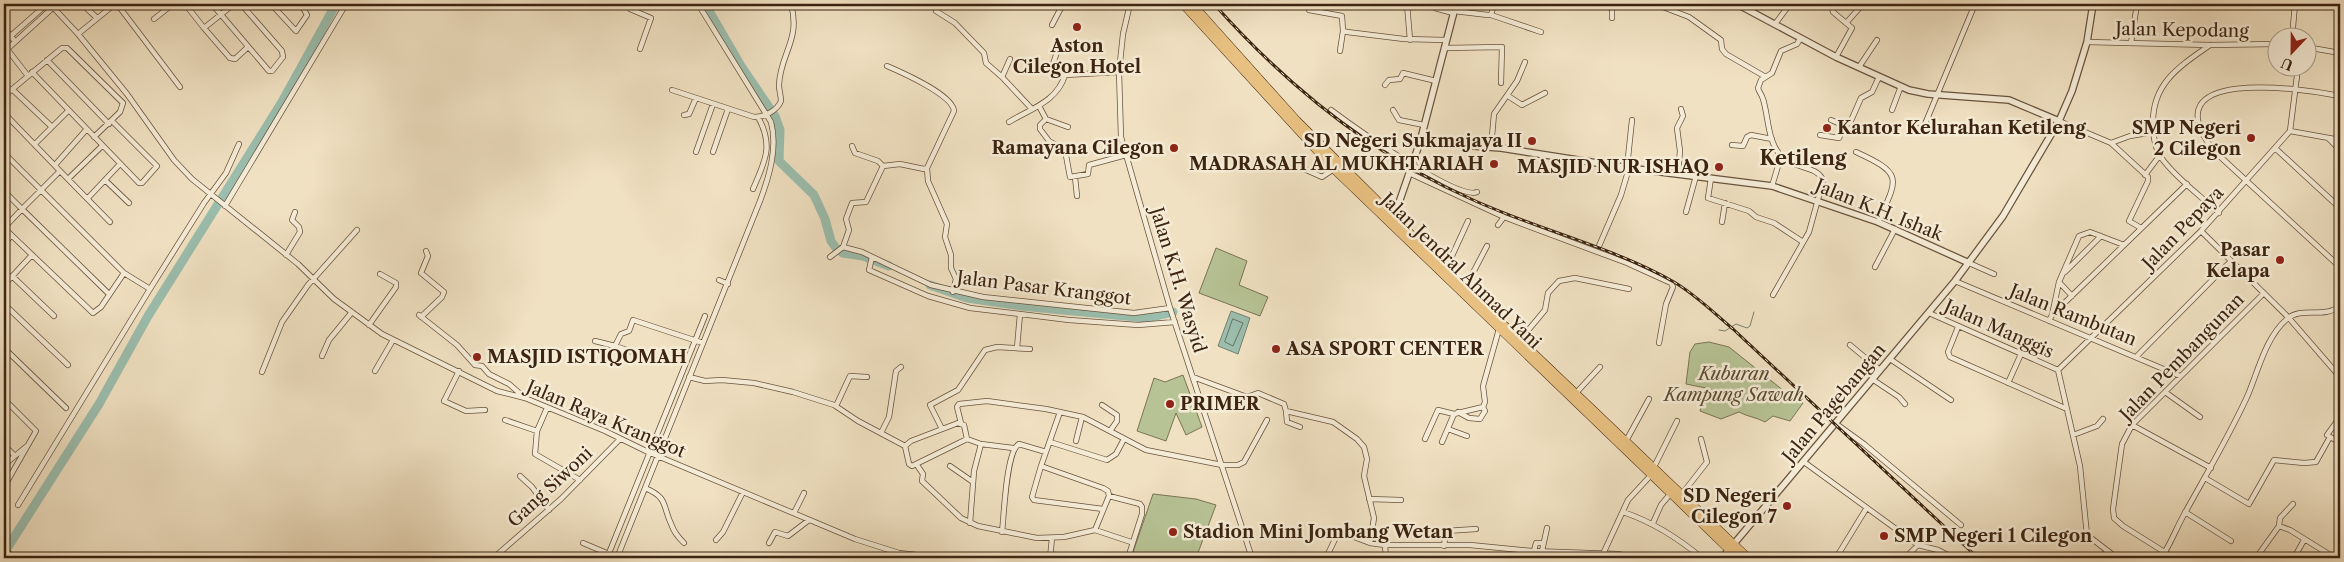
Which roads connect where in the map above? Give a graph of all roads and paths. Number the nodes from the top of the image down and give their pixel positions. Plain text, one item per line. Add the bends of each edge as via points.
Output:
1 (82, 4) edge
2 (116, 4) edge
3 (173, 4) edge
4 (186, 4) edge
5 (212, 4) edge
6 (234, 4) edge
7 (241, 4) edge
8 (271, 4) edge
9 (301, 4) edge
10 (346, 4) edge
11 (631, 4) edge
12 (698, 4) edge
13 (792, 4) edge
14 (1063, 4) edge
15 (1130, 4) edge
16 (1183, 4) edge
17 (1194, 4) edge
18 (1386, 4) edge
19 (1407, 4) edge
20 (1456, 4) edge
21 (1494, 4) edge
22 (1604, 4) edge
23 (1736, 4) edge
24 (1790, 4) edge
25 (1833, 4) edge
26 (1863, 4) edge
27 (1975, 4) edge
28 (2093, 4) edge
29 (2137, 4) edge
30 (2295, 4) edge
31 (2320, 4) edge
32 (2330, 4) edge
33 (52, 5) edge
34 (1420, 6) dead end
35 (2340, 7) edge
36 (1435, 8) dead end
37 (1663, 8) dead end
38 (1308, 10) dead end
39 (936, 11) dead end
40 (1454, 12) junction
41 (221, 15) junction
42 (1491, 15) junction
43 (97, 18) junction
44 (1612, 18) dead end
45 (154, 19) dead end
46 (1847, 22) junction
47 (1775, 24) junction
48 (1052, 25) dead end
49 (4, 28) edge
50 (204, 28) junction
51 (2293, 28) edge
52 (1343, 31) junction
53 (1541, 32) dead end
54 (78, 34) junction
55 (11, 37) junction
56 (1800, 39) junction
57 (1410, 40) junction
58 (1446, 40) junction
59 (1877, 40) dead end
60 (4, 42) edge
61 (15, 42) junction
62 (2087, 42) junction
63 (2131, 43) junction
64 (2266, 44) edge
65 (2210, 45) junction
66 (248, 47) junction
67 (1444, 48) junction
68 (640, 49) dead end
69 (1058, 49) dead end
70 (2316, 49) edge
71 (6, 50) edge
72 (1340, 51) dead end
73 (2340, 53) edge
74 (1836, 57) junction
75 (1010, 59) dead end
76 (47, 60) junction
77 (1525, 62) dead end
78 (887, 66) dead end
79 (1859, 67) junction
80 (1119, 72) junction
81 (30, 74) junction
82 (1065, 75) junction
83 (1764, 76) junction
84 (1002, 77) junction
85 (1879, 77) junction
86 (2296, 78) edge
87 (1436, 81) junction
88 (1501, 83) dead end
89 (1385, 85) dead end
90 (1901, 86) junction
91 (180, 87) dead end
92 (2295, 88) junction
93 (12, 89) junction
94 (672, 90) dead end
95 (1545, 93) dead end
96 (1935, 94) junction
97 (4, 96) edge
98 (1508, 96) junction
99 (2340, 96) edge
100 (696, 98) junction
101 (713, 104) junction
102 (1039, 106) junction
103 (1032, 108) junction
104 (728, 109) junction
105 (1331, 110) dead end
106 (1393, 110) dead end
107 (1681, 110) dead end
108 (1892, 110) dead end
109 (68, 112) junction
110 (4, 113) edge
111 (684, 115) dead end
112 (764, 115) junction
113 (1046, 119) junction
114 (1632, 120) dead end
115 (1832, 120) dead end
116 (2059, 121) junction
117 (110, 122) junction
118 (1009, 122) dead end
119 (1424, 125) junction
120 (1068, 126) dead end
121 (1845, 126) junction
122 (52, 127) junction
123 (86, 130) junction
124 (1912, 130) dead end
125 (2290, 131) junction
126 (2153, 132) junction
127 (1820, 135) dead end
128 (94, 138) junction
129 (2328, 138) junction
130 (1772, 139) junction
131 (2340, 140) edge
132 (1420, 142) junction
133 (2111, 143) junction
134 (35, 144) junction
135 (239, 144) dead end
136 (1732, 145) dead end
137 (102, 146) junction
138 (852, 146) dead end
139 (1491, 147) junction
140 (2275, 148) junction
141 (2340, 150) edge
142 (696, 152) dead end
143 (713, 152) dead end
144 (1856, 152) dead end
145 (4, 153) edge
146 (1126, 155) junction
147 (1781, 156) junction
148 (2160, 156) junction
149 (120, 164) junction
150 (1412, 164) junction
151 (55, 165) junction
152 (883, 166) junction
153 (927, 168) junction
154 (1628, 168) junction
155 (1304, 169) dead end
156 (1334, 169) junction
157 (60, 171) junction
158 (1409, 173) junction
159 (1678, 174) junction
160 (2145, 175) junction
161 (1696, 176) junction
162 (1075, 177) junction
163 (1711, 178) junction
164 (68, 179) junction
165 (105, 180) junction
166 (2247, 180) junction
167 (2187, 184) junction
168 (1772, 186) junction
169 (753, 189) dead end
170 (4, 191) edge
171 (41, 191) junction
172 (1477, 192) dead end
173 (1077, 196) dead end
174 (88, 198) junction
175 (214, 198) junction
176 (1819, 201) junction
177 (129, 203) dead end
178 (1725, 203) junction
179 (224, 205) junction
180 (2340, 208) edge
181 (22, 209) junction
182 (295, 212) dead end
183 (1686, 212) dead end
184 (2218, 213) junction
185 (1504, 217) junction
186 (1391, 220) junction
187 (1468, 221) dead end
188 (110, 222) dead end
189 (1722, 222) dead end
190 (1878, 222) junction
191 (1498, 225) dead end
192 (4, 228) edge
193 (2141, 228) junction
194 (1895, 229) junction
195 (357, 230) dead end
196 (2201, 231) junction
197 (11, 236) junction
198 (2101, 236) junction
199 (1803, 242) junction
200 (4, 244) edge
201 (2124, 245) junction
202 (1487, 246) dead end
203 (1599, 246) dead end
204 (842, 248) junction
205 (426, 251) dead end
206 (286, 255) junction
207 (31, 256) junction
208 (832, 256) dead end
209 (872, 258) junction
210 (2231, 261) junction
211 (1968, 263) junction
212 (2340, 266) edge
213 (1875, 267) dead end
214 (1446, 269) junction
215 (124, 273) junction
216 (2064, 273) junction
217 (380, 274) dead end
218 (1994, 274) dead end
219 (12, 276) junction
220 (313, 279) junction
221 (719, 280) dead end
222 (1955, 281) junction
223 (2059, 282) junction
224 (727, 283) junction
225 (4, 285) edge
226 (1465, 288) junction
227 (1629, 289) dead end
228 (150, 290) junction
229 (953, 292) junction
230 (2264, 293) junction
231 (109, 294) junction
232 (1772, 295) dead end
233 (2072, 296) junction
234 (4, 304) edge
235 (2340, 306) edge
236 (1170, 309) junction
237 (352, 312) junction
238 (1928, 313) junction
239 (1020, 314) junction
240 (2052, 315) junction
241 (54, 316) dead end
242 (705, 316) dead end
243 (2288, 318) junction
244 (1174, 320) junction
245 (2049, 321) junction
246 (369, 326) junction
247 (1958, 327) junction
248 (1499, 329) junction
249 (393, 340) junction
250 (1520, 340) junction
251 (2090, 340) junction
252 (595, 341) dead end
253 (699, 341) junction
254 (1659, 343) dead end
255 (1850, 345) dead end
256 (615, 346) junction
257 (4, 348) edge
258 (1017, 348) junction
259 (1030, 349) dead end
260 (2021, 354) junction
261 (322, 356) dead end
262 (2137, 356) junction
263 (1890, 359) junction
264 (656, 360) dead end
265 (68, 365) dead end
266 (901, 367) dead end
267 (1600, 367) dead end
268 (1880, 370) junction
269 (2058, 370) junction
270 (374, 371) dead end
271 (459, 371) junction
272 (262, 372) dead end
273 (2180, 376) junction
274 (867, 377) dead end
275 (1192, 377) junction
276 (2340, 377) edge
277 (689, 378) junction
278 (1872, 379) junction
279 (2008, 383) junction
280 (2165, 392) junction
281 (1576, 393) junction
282 (525, 398) junction
283 (4, 399) edge
284 (1649, 399) dead end
285 (1951, 400) dead end
286 (1102, 404) dead end
287 (1905, 404) dead end
288 (836, 406) junction
289 (1482, 407) junction
290 (66, 408) dead end
291 (546, 408) junction
292 (2067, 409) junction
293 (485, 410) dead end
294 (1060, 412) junction
295 (1286, 412) junction
296 (1456, 413) junction
297 (1082, 417) junction
298 (2340, 417) edge
299 (2200, 418) dead end
300 (2103, 419) dead end
301 (505, 420) dead end
302 (1267, 420) dead end
303 (1677, 421) dead end
304 (961, 423) junction
305 (1836, 424) junction
306 (2132, 425) junction
307 (1300, 426) dead end
308 (942, 429) junction
309 (1448, 429) junction
310 (537, 431) junction
311 (1110, 431) junction
312 (881, 433) junction
313 (2073, 435) junction
314 (1467, 436) dead end
315 (2330, 437) junction
316 (620, 439) junction
317 (967, 439) junction
318 (1124, 439) junction
319 (1425, 439) dead end
320 (1701, 439) dead end
321 (1076, 441) dead end
322 (1626, 441) junction
323 (1050, 442) junction
324 (1442, 442) dead end
325 (2340, 442) edge
326 (981, 444) junction
327 (4, 445) edge
328 (28, 446) junction
329 (905, 446) junction
330 (1013, 448) junction
331 (1046, 452) junction
332 (649, 453) junction
333 (14, 455) junction
334 (657, 456) junction
335 (1804, 462) junction
336 (4, 465) edge
337 (918, 465) junction
338 (1222, 465) junction
339 (950, 466) dead end
340 (1040, 466) junction
341 (2211, 468) junction
342 (1653, 470) junction
343 (520, 476) dead end
344 (2205, 478) junction
345 (580, 480) junction
346 (973, 482) junction
347 (4, 487) edge
348 (645, 488) junction
349 (743, 492) junction
350 (1672, 492) junction
351 (804, 493) dead end
352 (1682, 494) junction
353 (1109, 496) junction
354 (1369, 499) junction
355 (1402, 500) dead end
356 (2293, 504) dead end
357 (18, 505) dead end
358 (1103, 509) junction
359 (1866, 509) junction
360 (549, 510) junction
361 (1623, 512) junction
362 (2185, 512) junction
363 (794, 513) junction
364 (809, 520) junction
365 (970, 524) junction
366 (1653, 524) junction
367 (1961, 525) dead end
368 (2279, 526) junction
369 (1547, 528) dead end
370 (623, 529) junction
371 (1476, 529) dead end
372 (1095, 530) junction
373 (1002, 532) junction
374 (1538, 536) dead end
375 (1052, 538) junction
376 (716, 540) dead end
377 (2304, 540) junction
378 (2231, 541) dead end
379 (1131, 542) junction
380 (583, 543) dead end
381 (684, 543) dead end
382 (769, 543) dead end
383 (1370, 543) junction
384 (1536, 543) junction
385 (1543, 543) junction
386 (1385, 545) junction
387 (1918, 545) junction
388 (1444, 546) junction
389 (1732, 547) junction
390 (1534, 551) junction
391 (1542, 551) junction
392 (4, 552) edge
393 (1551, 552) junction
394 (2107, 552) junction
395 (2165, 553) junction
396 (498, 554) dead end
397 (1604, 554) junction
398 (608, 556) edge
399 (1609, 556) edge
400 (10, 558) edge
401 (617, 558) edge
402 (943, 558) edge
403 (1050, 558) edge
404 (1128, 558) edge
405 (1252, 558) edge
406 (1326, 558) edge
407 (1386, 558) edge
408 (1550, 558) edge
409 (1633, 558) edge
410 (1702, 558) edge
411 (1722, 558) edge
412 (1738, 558) edge
413 (1748, 558) edge
414 (1836, 558) edge
415 (1905, 558) edge
416 (1953, 558) edge
417 (2098, 558) edge
418 (2117, 558) edge
419 (2161, 558) edge
420 (2174, 558) edge
421 (2256, 558) edge
422 (2294, 558) edge
423 (2335, 558) edge

1 - 43 street
2 - 43 street
2 - 91 street
3 - 45 street
4 - 50 street
5 - 41 street
6 - 41 street
7 - 66 street via 282,51 283,57 271,71
8 - 9 street via 296,31 307,15
10 - 179 street
11 - 68 street via 630,9 651,18
12 - 112 street
13 - 112 street via 794,29 779,85 781,101
14 - 48 street
15 - 80 street, Jalan K.H. Wasyid
16 - 156 highway, Jalan Jendral Ahmad Yani
17 - 186 highway, Jalan Jendral Ahmad Yani via 1298,122
18 - 19 street
19 - 34 street
19 - 57 street
20 - 40 street
21 - 42 street
22 - 44 street via 1612,9
23 - 47 street
24 - 47 street
25 - 46 street via 1833,12
26 - 46 street
27 - 96 street
28 - 62 street, Jalan Pagebangan
29 - 63 street
30 - 51 street
31 - 32 street
32 - 35 street
33 - 54 street, Jalan Raya Kranggot
33 - 55 street
33 - 61 street
36 - 40 street
37 - 83 street via 1689,17 1721,40 1726,54
38 - 52 street via 1342,16
39 - 84 street via 955,22 984,53 986,63
40 - 42 street
40 - 58 street
41 - 50 street
41 - 66 street
42 - 53 street
43 - 54 street
46 - 74 street via 1852,30
47 - 56 street
49 - 55 street
50 - 66 street via 230,58 235,58
52 - 57 street
52 - 72 street
54 - 175 street, Jalan Raya Kranggot via 127,94 174,160
55 - 60 street
55 - 61 street
56 - 74 street
56 - 83 street via 1797,44 1781,51 1772,73
57 - 58 street
58 - 67 street
59 - 79 street
61 - 71 street
62 - 63 street, Jalan Kepodang
62 - 116 street, Jalan Pagebangan
63 - 65 street, Jalan Kepodang
64 - 65 street, Jalan Kepodang
65 - 126 street via 2165,80 2154,105
67 - 87 street
67 - 88 street via 1502,46
69 - 82 street via 1053,64 1056,71
70 - 73 street
71 - 81 street
74 - 79 street
75 - 84 street
76 - 81 street
76 - 117 street
76 - 117 street via 64,47 122,101 122,108
77 - 98 street
78 - 153 street via 921,81 954,109
79 - 85 street
80 - 82 street
80 - 146 street, Jalan K.H. Wasyid via 1120,122
81 - 93 street
81 - 109 street
82 - 102 street via 1057,92
83 - 130 street via 1758,88
84 - 103 street
85 - 90 street
85 - 121 street via 1872,92 1861,98 1850,123
86 - 92 street
87 - 89 street via 1403,73 1400,79 1389,80
87 - 119 street
90 - 96 street
90 - 108 street
92 - 99 street
92 - 125 street
92 - 166 street via 2238,88 2216,94 2200,106 2197,119 2204,138
93 - 97 street
93 - 122 street
94 - 100 street
95 - 98 street via 1522,104
96 - 116 street via 2009,100
96 - 124 street via 1923,126
98 - 139 street via 1493,117
100 - 101 street
100 - 111 street via 689,114
101 - 104 street
101 - 142 street
102 - 103 street
102 - 113 street
103 - 118 street
104 - 112 street
104 - 143 street
105 - 150 street
106 - 119 street via 1399,120
107 - 159 street via 1683,116 1677,128
109 - 122 street
109 - 123 street
110 - 134 street
112 - 169 street via 768,150
112 - 224 street via 772,122 775,139 767,181
113 - 120 street
113 - 162 street via 1040,125 1041,132 1052,143 1064,148 1069,176
114 - 154 street
115 - 121 street
116 - 133 street
116 - 211 street, Jalan Pagebangan via 2003,216
117 - 128 street
117 - 149 street via 157,166 141,183
119 - 132 street
121 - 127 street via 1839,138
122 - 134 street
123 - 128 street
123 - 151 street
125 - 129 street
125 - 140 street, Jalan Pepaya
126 - 133 street
126 - 148 street
128 - 137 street
129 - 131 street
129 - 141 street
130 - 136 street via 1751,135 1743,146
130 - 147 street
132 - 139 street, Jalan K.H. Ishak
132 - 150 street
133 - 160 street
134 - 151 street
135 - 175 street
137 - 149 street
137 - 164 street
138 - 152 street via 854,153 878,161
139 - 154 street, Jalan K.H. Ishak
140 - 166 street, Jalan Pepaya
140 - 180 street
144 - 190 street via 1889,169 1894,179 1893,189
145 - 171 street
146 - 162 street via 1089,164 1088,174
146 - 236 street, Jalan K.H. Wasyid
147 - 168 street
147 - 176 street via 1820,175 1823,181
148 - 160 street
148 - 167 street
149 - 165 street
150 - 158 street
150 - 172 street via 1445,184 1470,194
151 - 157 street
152 - 153 street via 900,164
152 - 204 street via 866,202 852,203 846,219 849,230
153 - 229 street via 928,181 947,224 951,268 956,278
154 - 159 street, Jalan K.H. Ishak
154 - 203 street via 1621,195
155 - 156 street via 1322,177
156 - 186 highway, Jalan Jendral Ahmad Yani
157 - 164 street
157 - 171 street
158 - 185 street
158 - 186 street
159 - 161 street, Jalan K.H. Ishak
160 - 193 street via 2149,180 2130,222
161 - 163 street, Jalan K.H. Ishak
161 - 183 street
162 - 173 street
163 - 168 street, Jalan K.H. Ishak
163 - 178 street via 1708,198
164 - 174 street
165 - 174 street
165 - 177 street
166 - 184 street, Jalan Pepaya
166 - 212 street
167 - 184 street
167 - 193 street
168 - 176 street, Jalan K.H. Ishak
170 - 181 street
171 - 181 street
171 - 215 street
174 - 188 street
175 - 179 street, Jalan Raya Kranggot
175 - 228 street
176 - 190 street, Jalan K.H. Ishak
176 - 199 street
178 - 189 street
178 - 199 street via 1774,223
179 - 206 street, Jalan Raya Kranggot
181 - 192 street
181 - 231 street
182 - 206 street via 292,220 300,232
184 - 196 street, Jalan Pepaya
185 - 191 street
185 - 254 street via 1627,263 1670,283 1673,286 1666,304
186 - 214 highway, Jalan Jendral Ahmad Yani
186 - 248 highway, Jalan Jendral Ahmad Yani
187 - 214 street
190 - 194 street, Jalan K.H. Ishak
192 - 197 street
193 - 201 street
194 - 211 street, Jalan K.H. Ishak
194 - 213 street
195 - 220 street
196 - 210 street
196 - 251 street, Jalan Pepaya
197 - 200 street
197 - 207 street
198 - 201 street
198 - 216 street
198 - 216 street via 2090,232 2079,236
199 - 232 street
201 - 233 street
202 - 226 street
204 - 208 street
204 - 209 street via 862,252
205 - 282 street via 428,256 421,273 444,292 420,316 475,364 509,384
206 - 220 street, Jalan Raya Kranggot
207 - 219 street
207 - 231 street via 92,313 98,311
209 - 229 street, Jalan Pasar Kranggot
209 - 239 street, Jalan Pasar Kranggot via 869,269 928,296 970,308
210 - 230 street
210 - 262 street
211 - 218 street
211 - 222 street, Jalan Pagebangan
214 - 226 highway, Jalan Jendral Ahmad Yani
215 - 228 street
215 - 231 street
216 - 223 street
217 - 246 street via 396,283 396,287
219 - 225 street
219 - 241 street
220 - 237 street, Jalan Raya Kranggot
220 - 272 street via 282,322
221 - 224 street
222 - 238 street, Jalan Pagebangan
222 - 245 street, Jalan Rambutan
223 - 233 street
223 - 240 street
224 - 253 street
226 - 250 highway, Jalan Jendral Ahmad Yani
227 - 250 street via 1575,278 1559,281 1548,293 1546,310
228 - 357 street
229 - 236 street, Jalan Pasar Kranggot via 1070,308 1134,313
230 - 243 street
230 - 273 street, Jalan Pembangunan
233 - 240 street
234 - 265 street
235 - 243 street via 2335,311 2298,312
236 - 244 street, Jalan K.H. Wasyid
237 - 246 street, Jalan Raya Kranggot
237 - 261 street via 329,340
238 - 247 street, Jalan Manggis
238 - 263 street, Jalan Pagebangan
239 - 244 street, Jalan Pasar Kranggot via 1138,325
239 - 258 street
240 - 245 street
242 - 253 street
243 - 276 street
243 - 341 street via 2266,350
244 - 275 street, Jalan K.H. Wasyid
245 - 251 street, Jalan Rambutan
246 - 249 street, Jalan Raya Kranggot
247 - 260 street, Jalan Manggis
247 - 279 street via 1948,356
248 - 289 street via 1483,386 1486,400
248 - 342 highway, Jalan Jendral Ahmad Yani
249 - 270 street
249 - 271 street, Jalan Raya Kranggot
250 - 281 highway, Jalan Jendral Ahmad Yani
251 - 262 street, Jalan Rambutan
251 - 269 street, Jalan Pepaya
252 - 256 street
253 - 256 street via 633,320 629,331 620,334
253 - 277 street
253 - 332 street
255 - 268 street
256 - 264 street
257 - 290 street
258 - 259 street
258 - 308 street via 988,348 958,390 930,406
260 - 269 street, Jalan Manggis
260 - 279 street
262 - 273 street, Jalan Rambutan
263 - 268 street, Jalan Pagebangan
263 - 285 street
266 - 312 street via 896,371 889,417
267 - 281 street
268 - 278 street, Jalan Pagebangan
269 - 292 street
271 - 282 street, Jalan Raya Kranggot via 497,391
271 - 293 street via 444,401 466,411
273 - 280 street, Jalan Pembangunan
274 - 288 street via 853,375 849,378
275 - 295 street via 1247,396 1260,394 1284,404
275 - 338 street, Jalan K.H. Wasyid
277 - 288 street via 768,386
277 - 334 street
278 - 287 street
278 - 305 street, Jalan Pagebangan
279 - 292 street
280 - 299 street
280 - 306 street, Jalan Pembangunan
281 - 322 highway, Jalan Jendral Ahmad Yani
282 - 291 street, Jalan Raya Kranggot
283 - 328 street via 35,428 36,435
284 - 322 street
286 - 311 street via 1117,415
288 - 312 street
289 - 296 street
289 - 296 street via 1485,411 1480,419
291 - 310 street
291 - 316 street, Jalan Raya Kranggot
292 - 313 street
294 - 297 street
294 - 304 street via 987,401 960,404 957,407
294 - 323 street
295 - 307 street via 1287,422
295 - 354 street via 1333,422 1360,442 1366,455 1364,476
296 - 309 street
296 - 319 street via 1438,410
297 - 311 street
297 - 321 street
298 - 315 street via 2327,434
300 - 313 street via 2097,426
301 - 310 street
302 - 338 street via 1244,462
303 - 342 street
304 - 308 street
304 - 317 street
305 - 335 street, Jalan Pagebangan
305 - 367 street
306 - 341 street
306 - 395 street, Jalan Pembangunan via 2122,444 2112,515 2117,522
308 - 329 street
309 - 314 street
309 - 324 street
310 - 345 street via 536,456
311 - 318 street
312 - 329 street
313 - 394 street via 2080,466 2087,535
315 - 325 street
315 - 344 street via 2316,462 2276,459 2272,462 2249,504
316 - 332 street, Jalan Raya Kranggot
316 - 345 street, Gang Siwoni
317 - 326 street
317 - 337 street
318 - 323 street via 1109,460
318 - 338 street via 1146,450
320 - 352 street via 1707,462
322 - 342 highway, Jalan Jendral Ahmad Yani
323 - 331 street
326 - 330 street
326 - 346 street
327 - 333 street
328 - 333 street
328 - 347 street
329 - 337 street via 909,464
330 - 331 street via 1019,444
330 - 373 street
331 - 340 street
332 - 334 street, Jalan Raya Kranggot
332 - 370 street
333 - 336 street
334 - 348 street
334 - 349 street, Jalan Raya Kranggot
335 - 359 street
335 - 389 street, Jalan Pagebangan
337 - 365 street via 923,474 922,481
338 - 405 street, Jalan K.H. Wasyid
339 - 346 street
340 - 353 street via 1103,488
340 - 358 street via 1034,500
341 - 344 street
342 - 350 highway, Jalan Jendral Ahmad Yani
342 - 352 highway, Jalan Jendral Ahmad Yani
342 - 361 street via 1631,495
343 - 360 street
344 - 362 street
345 - 360 street, Gang Siwoni
346 - 365 street
348 - 370 street
348 - 381 street via 662,498 671,525
349 - 363 street, Jalan Raya Kranggot
349 - 376 street
350 - 366 street via 1661,505
350 - 389 highway, Jalan Jendral Ahmad Yani
351 - 363 street
352 - 389 highway, Jalan Jendral Ahmad Yani
353 - 358 street
353 - 379 street via 1137,502 1142,507
354 - 355 street
354 - 383 street via 1374,518
356 - 368 street via 2280,518
358 - 372 street
359 - 387 street
359 - 414 street
360 - 396 street, Gang Siwoni
361 - 366 street
361 - 397 street
362 - 378 street
362 - 395 street
363 - 364 street, Jalan Raya Kranggot
364 - 382 street via 788,536 775,532
364 - 402 street, Jalan Raya Kranggot via 891,551
365 - 373 street
366 - 410 street
368 - 377 street
368 - 421 street
369 - 385 street
370 - 398 street
370 - 401 street
371 - 388 street via 1446,531
372 - 375 street
372 - 379 street
373 - 375 street
374 - 384 street
375 - 403 street
377 - 422 street
377 - 423 street
379 - 404 street
380 - 398 street
383 - 386 street
383 - 406 street via 1339,532
384 - 385 street
384 - 390 street
385 - 391 street
386 - 388 street
386 - 407 street
387 - 415 street
387 - 416 street
388 - 390 street
389 - 411 street, Jalan Pagebangan
389 - 412 highway
389 - 413 highway
390 - 391 street
391 - 393 street
392 - 400 highway
393 - 397 street
393 - 408 street
394 - 417 street
394 - 418 street
395 - 419 street
395 - 420 street, Jalan Pembangunan
397 - 399 street
399 - 409 street

